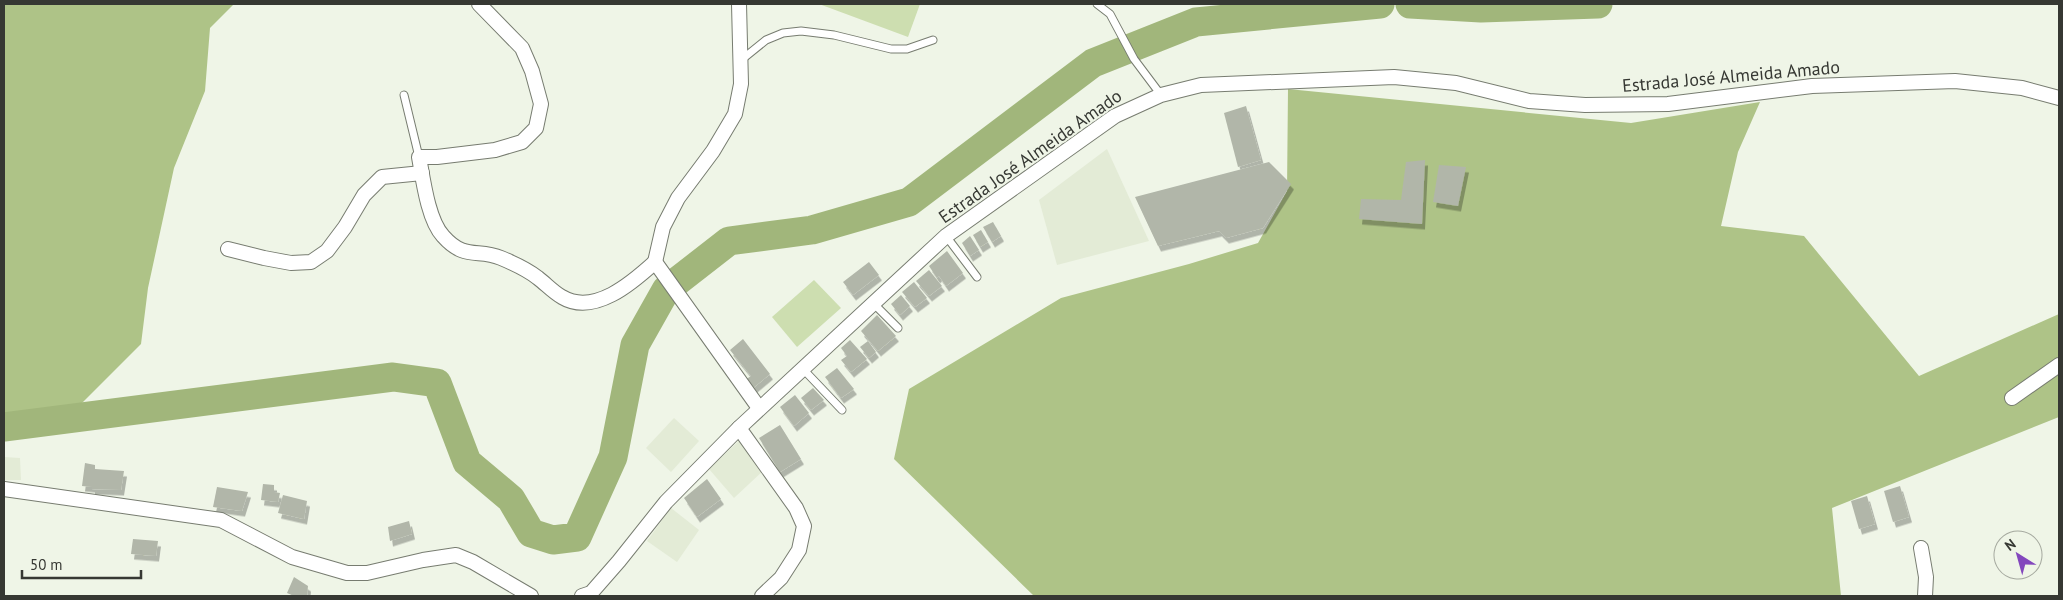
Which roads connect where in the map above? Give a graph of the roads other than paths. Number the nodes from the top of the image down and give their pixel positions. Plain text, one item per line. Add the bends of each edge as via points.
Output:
1 (479, 4) edge
2 (739, 4) edge
3 (1097, 4) edge
4 (933, 40) dead end
5 (740, 62) junction
6 (404, 95) dead end
7 (1162, 95) junction
8 (2059, 98) edge
9 (419, 157) junction
10 (422, 173) junction
11 (946, 236) junction
12 (228, 248) dead end
13 (659, 267) junction
14 (978, 277) dead end
15 (873, 303) junction
16 (898, 328) dead end
17 (2059, 365) edge
18 (803, 369) junction
19 (2012, 398) dead end
20 (759, 408) junction
21 (842, 410) dead end
22 (739, 428) junction
23 (4, 489) edge
24 (1922, 548) dead end
25 (589, 595) edge
26 (531, 596) edge
27 (762, 596) edge
28 (1925, 596) edge

1 - 9 street via 522,48 541,104 536,128 522,142 495,150
2 - 5 street
3 - 7 lane via 1110,14 1134,59
4 - 5 lane via 907,49 891,49 834,35 801,31 783,33 766,40
5 - 13 street via 741,84 736,114 713,152 678,198 663,227
6 - 9 lane
7 - 8 street, Estrada José Almeida Amado via 1201,85 1394,77 1456,84 1529,101 1585,105 1668,104 1812,86 1955,81 2022,88
7 - 11 street, Estrada José Almeida Amado via 1115,116
9 - 10 street
10 - 12 street via 382,177 364,195 327,251 311,262 291,263
10 - 13 street via 434,221 442,236 460,251 500,257 578,304 597,301
11 - 14 lane
11 - 15 street, Estrada José Almeida Amado
13 - 20 street
15 - 16 lane
15 - 18 street, Estrada José Almeida Amado
17 - 19 street
18 - 20 street, Estrada José Almeida Amado
18 - 21 lane
20 - 22 street, Estrada José Almeida Amado
22 - 25 street, Estrada José Almeida Amado via 666,502
22 - 27 street via 796,508 804,526 799,550 781,578
23 - 26 street via 221,520 292,557 347,573 367,573 456,555
24 - 28 street

